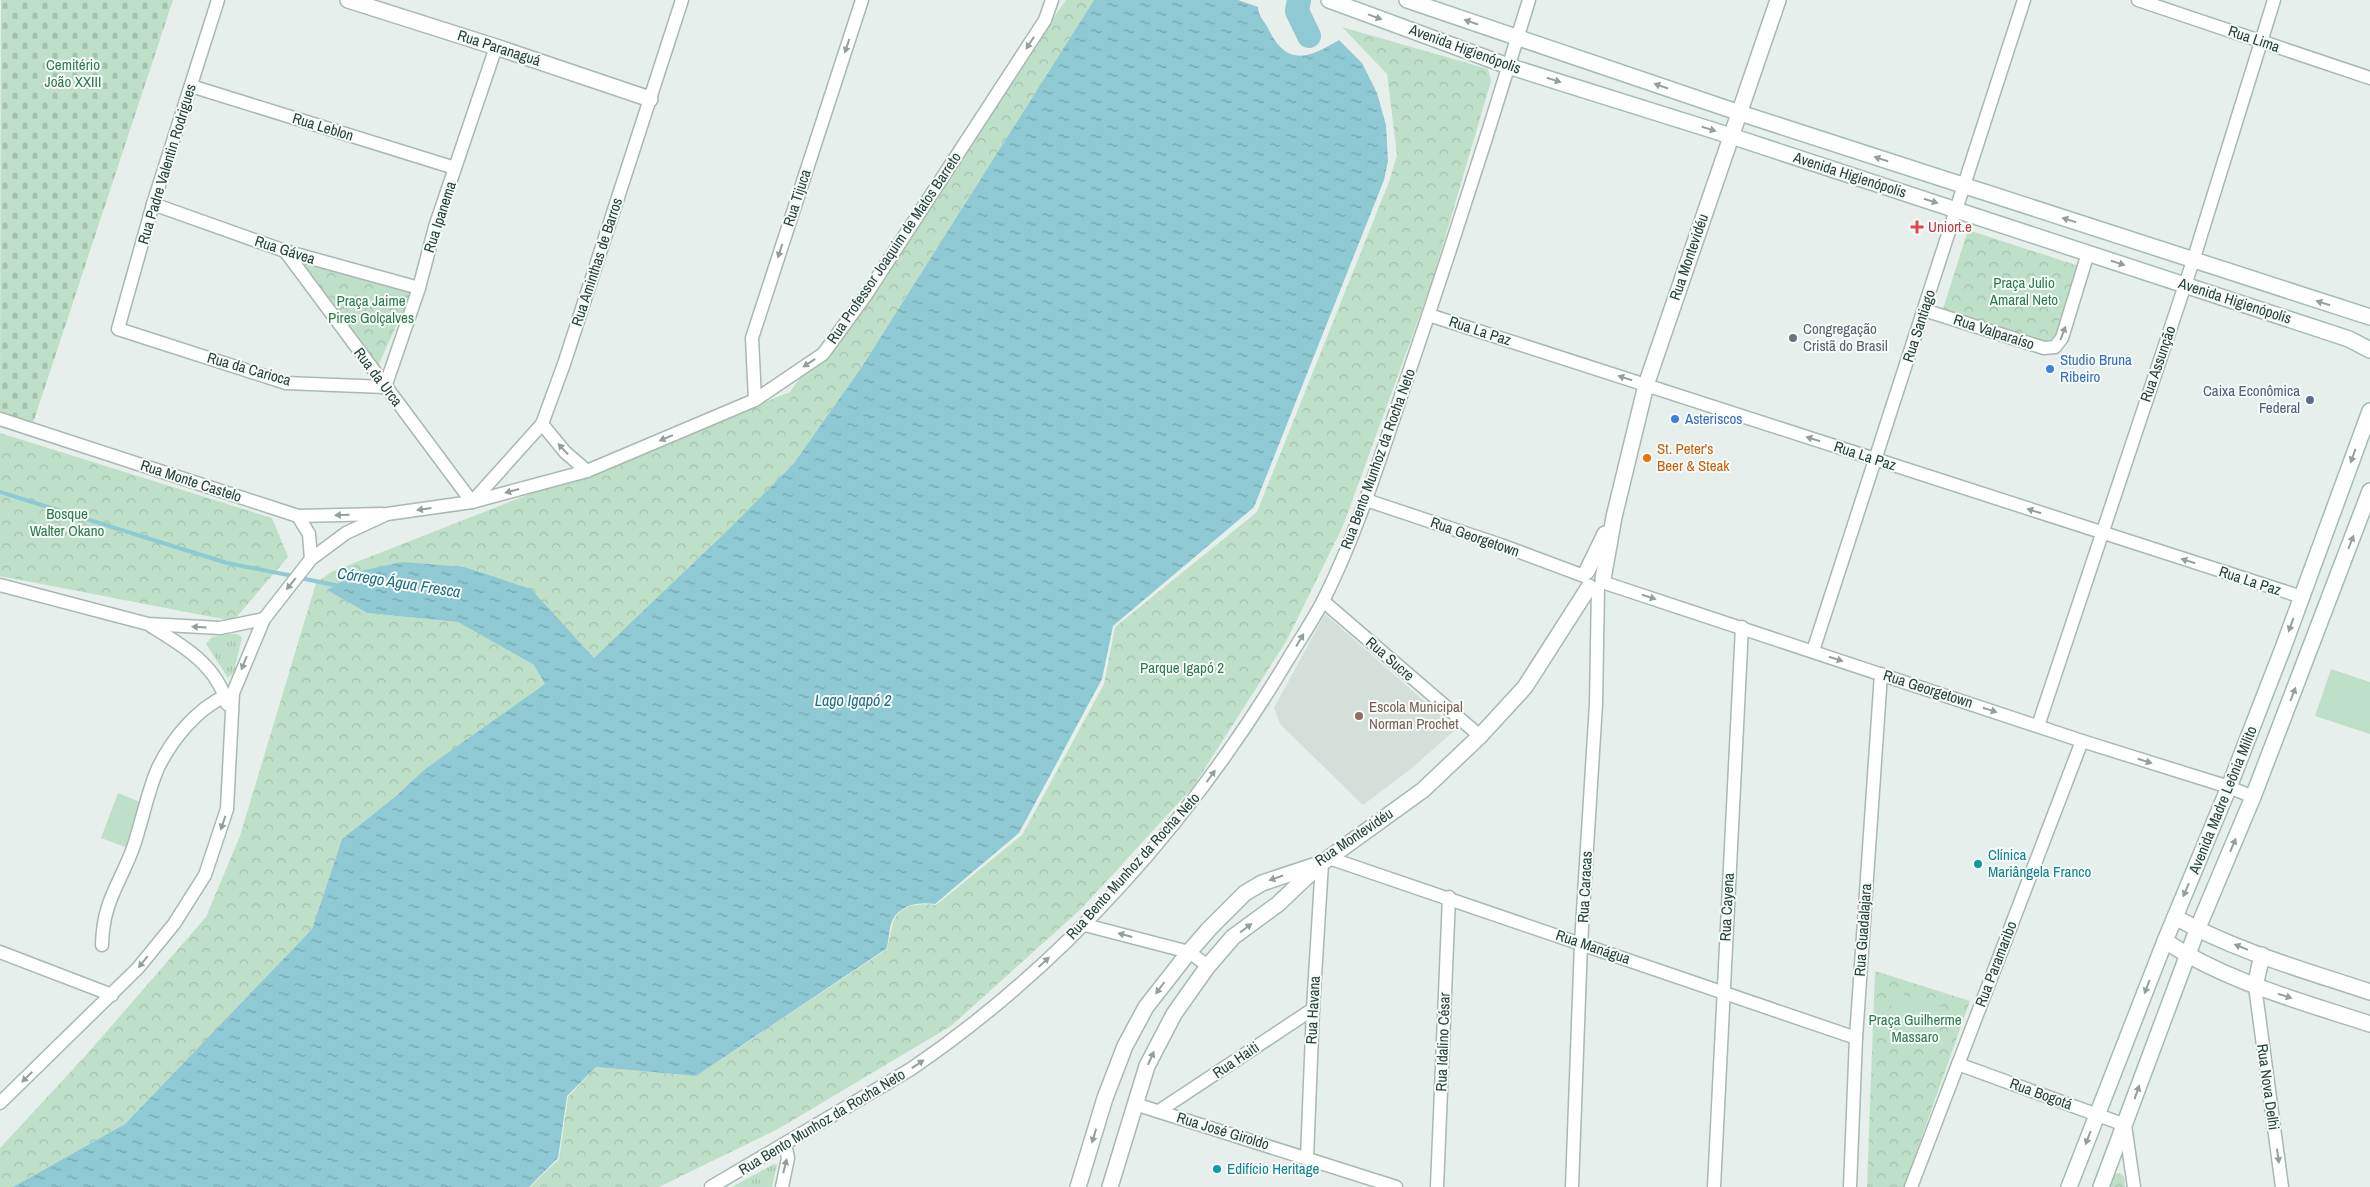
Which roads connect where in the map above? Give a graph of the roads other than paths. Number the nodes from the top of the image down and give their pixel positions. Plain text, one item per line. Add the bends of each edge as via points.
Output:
1 (218, 0) edge
2 (348, 0) edge
3 (682, 0) edge
4 (862, 0) edge
5 (1052, 0) edge
6 (1330, 0) edge
7 (1407, 0) edge
8 (1529, 0) edge
9 (1778, 0) edge
10 (2024, 0) edge
11 (2138, 0) edge
12 (2274, 0) edge
13 (1517, 37) junction
14 (2261, 42) junction
15 (496, 47) junction
16 (1508, 66) junction
17 (2370, 78) edge
18 (191, 86) junction
19 (650, 99) junction
20 (1740, 113) junction
21 (1730, 136) junction
22 (455, 168) junction
23 (1964, 186) junction
24 (153, 204) junction
25 (1957, 209) junction
26 (286, 251) junction
27 (2088, 253) junction
28 (2194, 261) junction
29 (2185, 285) junction
30 (419, 288) junction
31 (1924, 310) junction
32 (1429, 315) junction
33 (2370, 316) edge
34 (118, 329) joint
35 (2370, 350) edge
36 (1646, 385) junction
37 (385, 387) junction
38 (755, 400) junction
39 (2370, 411) edge
40 (0, 419) edge
41 (542, 424) junction
42 (1876, 459) junction
43 (587, 471) junction
44 (2370, 491) edge
45 (1366, 500) junction
46 (472, 502) junction
47 (387, 514) junction
48 (298, 516) junction
49 (2102, 533) junction
50 (310, 560) junction
51 (1594, 580) junction
52 (0, 585) edge
53 (2302, 597) junction
54 (1323, 601) junction
55 (264, 619) junction
56 (148, 624) junction
57 (1742, 627) junction
58 (1813, 651) junction
59 (1881, 674) junction
60 (225, 696) junction
61 (231, 724) junction
62 (2038, 726) junction
63 (1480, 736) junction
64 (2082, 741) junction
65 (2229, 787) junction
66 (2253, 798) junction
67 (1325, 860) junction
68 (1449, 897) junction
69 (2175, 917) junction
70 (1085, 925) junction
71 (2197, 930) junction
72 (2165, 941) junction
73 (1581, 943) junction
74 (102, 945) dead end
75 (0, 952) edge
76 (1189, 952) junction
77 (2262, 955) junction
78 (2187, 956) junction
79 (1208, 966) junction
80 (2255, 986) junction
81 (1723, 992) junction
82 (2370, 992) edge
83 (112, 995) junction
84 (1312, 1009) junction
85 (2370, 1024) edge
86 (1856, 1038) junction
87 (1958, 1064) junction
88 (0, 1103) edge
89 (1135, 1104) junction
90 (1159, 1111) junction
91 (2097, 1114) junction
92 (2125, 1125) junction
93 (785, 1144) junction
94 (1307, 1158) junction
95 (711, 1187) edge
96 (782, 1187) edge
97 (1078, 1187) edge
98 (1110, 1187) edge
99 (1396, 1187) edge
100 (1437, 1187) edge
101 (1572, 1187) edge
102 (1714, 1187) edge
103 (1850, 1187) edge
104 (1911, 1187) edge
105 (2070, 1187) edge
106 (2101, 1187) edge
107 (2134, 1187) edge
108 (2282, 1187) edge

1 - 18 street, Rua Padre Valentin Rodrigues
2 - 15 main road, Rua Paranaguá
3 - 19 street, Rua Aminthas de Barros
4 -> 38 street, Rua Tijuca via 752,338
5 -> 38 street, Rua Professor Joaquim de Matos Barreto via 1040,28 866,294 828,346 822,354
6 -> 16 main road, Avenida Higienópolis
13 -> 7 main road, Avenida Higienópolis
8 - 13 street
9 - 20 main road, Rua Montevidéu
10 - 23 street, Rua Santiago
11 - 14 street, Rua Lima
12 - 14 street, Rua Assunção
13 - 16 street, Rua Bento Munhoz da Rocha Neto
20 -> 13 main road, Avenida Higienópolis
14 - 17 street, Rua Lima
14 - 28 street, Rua Assunção
15 - 19 main road, Rua Paranaguá
15 - 22 street, Rua Ipanema
16 -> 21 main road, Avenida Higienópolis
16 - 32 street, Rua Bento Munhoz da Rocha Neto
18 - 22 street, Rua Leblon
18 - 24 street, Rua Padre Valentin Rodrigues
19 - 41 street, Rua Aminthas de Barros
20 - 21 main road, Rua Montevidéu
23 -> 20 main road, Avenida Higienópolis
21 -> 25 main road, Avenida Higienópolis
21 - 36 main road, Rua Montevidéu
22 - 30 street, Rua Ipanema
23 - 25 street, Rua Santiago
28 -> 23 main road, Avenida Higienópolis
24 - 26 street, Rua Gávea
24 - 34 street, Rua Padre Valentin Rodrigues
25 - 27 main road, Avenida Higienópolis
25 - 31 street, Rua Santiago
26 - 30 street, Rua Gávea
26 - 37 street, Rua da Urca
27 -> 29 main road, Avenida Higienópolis
31 -> 27 street, Rua Valparaíso via 2044,348 2055,347 2062,338
28 - 29 street, Rua Assunção
33 -> 28 main road, Avenida Higienópolis
29 - 35 main road, Avenida Higienópolis via 2349,339
29 - 49 street, Rua Assunção
30 - 37 street, Rua Ipanema
31 - 42 street, Rua Santiago
36 -> 32 street, Rua La Paz
32 - 45 street, Rua Bento Munhoz da Rocha Neto
34 - 37 street, Rua da Carioca via 286,383
42 -> 36 street, Rua La Paz
36 - 51 main road, Rua Montevidéu via 1614,517
37 - 46 street, Rua da Urca
38 -> 43 street, Rua Professor Joaquim de Matos Barreto
39 -> 53 main road, Avenida Madre Leônia Milito
40 - 48 street, Rua Monte Castelo
43 -> 41 street via 565,452
41 - 46 street, Rua Aminthas de Barros
49 -> 42 street, Rua La Paz
42 - 58 street, Rua Santiago
43 -> 46 street, Rua Professor Joaquim de Matos Barreto
66 -> 44 main road, Avenida Madre Leônia Milito
45 - 51 street, Rua Georgetown
45 - 54 street, Rua Bento Munhoz da Rocha Neto
46 -> 47 street, Rua Professor Joaquim de Matos Barreto
47 -> 48 street, Rua Monte Castelo
47 - 50 street, Rua Professor Joaquim de Matos Barreto via 346,532
48 - 50 street via 309,534
53 -> 49 street, Rua La Paz
49 - 62 street, Rua Assunção
50 -> 55 street, Rua Professor Joaquim de Matos Barreto
51 -> 57 street, Rua Georgetown
51 - 63 main road, Rua Montevidéu via 1525,687
51 - 73 street, Rua Caracas via 1596,704
52 - 56 street
53 -> 65 main road, Avenida Madre Leônia Milito
54 - 63 street, Rua Sucre
70 -> 54 street, Rua Bento Munhoz da Rocha Neto via 1185,812 1258,710
55 -> 56 street via 220,628
55 -> 61 street, Rua Professor Joaquim de Matos Barreto via 233,692
56 - 60 street via 191,650
57 - 58 street, Rua Georgetown
57 - 81 street, Rua Cayena
58 -> 59 street, Rua Georgetown
59 -> 62 street, Rua Georgetown
59 - 86 street, Rua Guadalajara
60 - 61 street
60 - 74 street via 192,721 174,741 158,768 132,849 108,902
61 -> 83 street, Rua Professor Joaquim de Matos Barreto via 227,809 205,875 174,924
62 - 64 street, Rua Georgetown
63 - 67 main road, Rua Montevidéu via 1423,790
64 -> 65 street, Rua Georgetown
64 - 87 street, Rua Paramaribo
65 - 66 street, Rua Georgetown
65 -> 69 main road, Avenida Madre Leônia Milito
71 -> 66 main road, Avenida Madre Leônia Milito
67 - 68 street, Rua Manágua
67 -> 76 main road, Rua Montevidéu via 1262,883 1245,893
79 -> 67 main road via 1234,937 1278,904
67 - 84 street, Rua Havana
68 - 73 street, Rua Manágua
68 - 100 street, Rua Idalino César
69 - 71 main road
69 - 72 main road, Avenida Madre Leônia Milito
76 -> 70 street
93 -> 70 street, Rua Bento Munhoz da Rocha Neto via 939,1050 1026,980
77 -> 71 main road
71 - 78 main road, Avenida Madre Leônia Milito
72 - 78 main road
72 -> 91 main road, Avenida Madre Leônia Milito
73 - 81 street, Rua Manágua
73 - 101 street, Rua Caracas
75 - 83 street
76 - 79 street
76 -> 97 main road, Rua Montevidéu via 1146,1007 1125,1046 1105,1098
77 - 80 main road
77 - 82 main road
78 - 80 main road
92 -> 78 main road, Avenida Madre Leônia Milito
89 -> 79 main road via 1158,1041
80 -> 85 main road
80 -> 108 street, Rua Nova Delhi
81 - 86 street, Rua Manágua
81 - 102 street, Rua Cayena
83 -> 88 street, Rua Professor Joaquim de Matos Barreto
84 - 90 street, Rua Haiti
84 - 94 street, Rua Havana
86 - 103 street, Rua Guadalajara
87 - 91 street, Rua Bogotá
87 - 104 street, Rua Paramaribo
89 - 90 street, Rua José Giroldo
89 - 98 main road
90 - 94 street, Rua José Giroldo
91 - 92 street, Rua Bogotá
91 -> 105 main road, Avenida Madre Leônia Milito
92 - 106 main road, Avenida Madre Leônia Milito
92 - 107 street
93 - 95 street, Rua Bento Munhoz da Rocha Neto
96 -> 93 street via 788,1158
94 - 99 street, Rua José Giroldo

